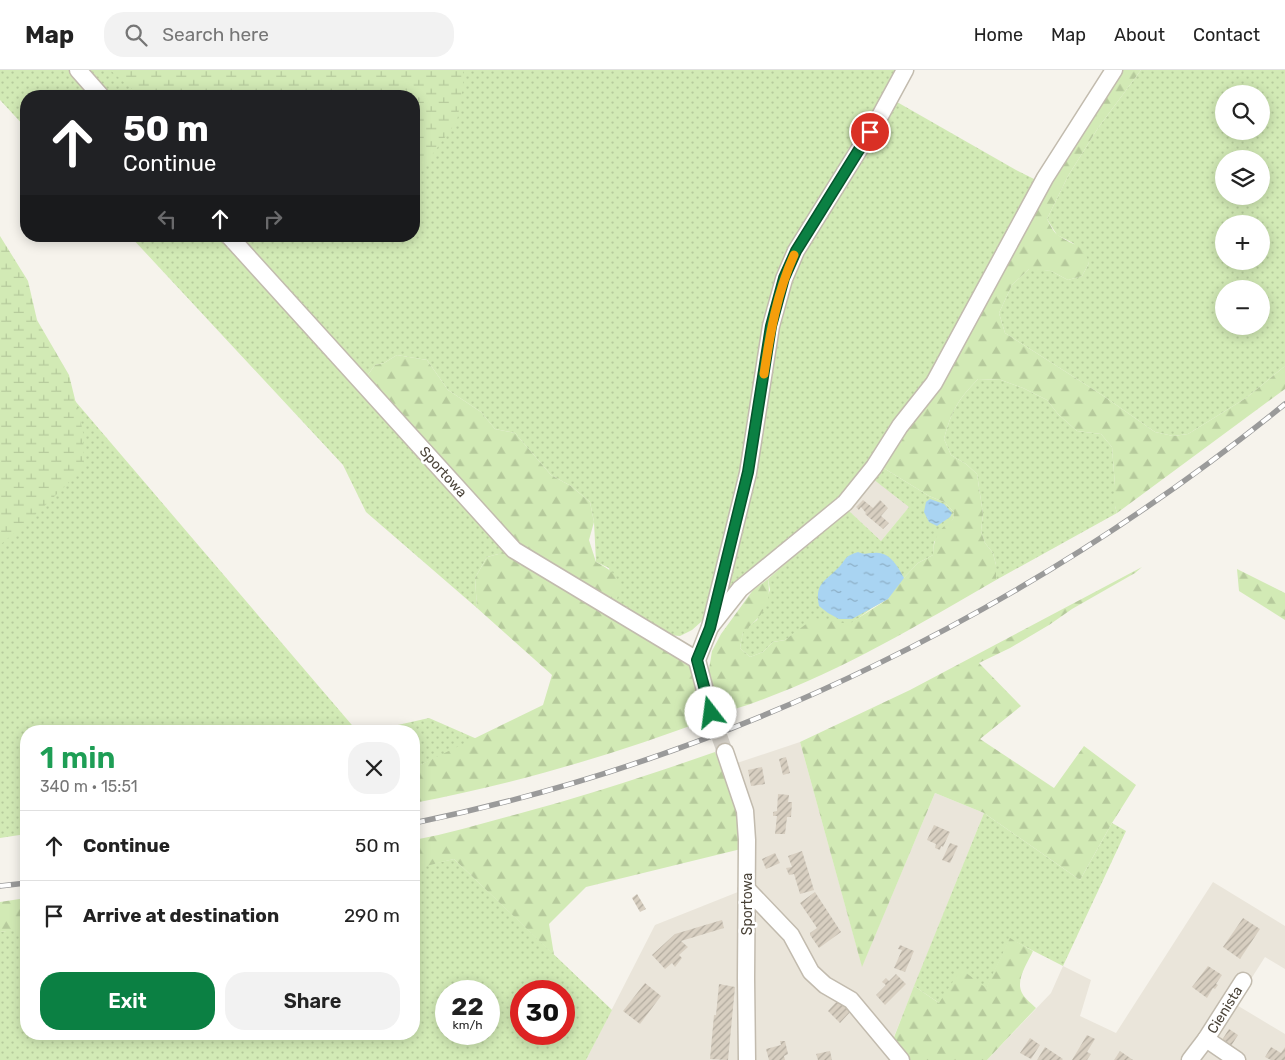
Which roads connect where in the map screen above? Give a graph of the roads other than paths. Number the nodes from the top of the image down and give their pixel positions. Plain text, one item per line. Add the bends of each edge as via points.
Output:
1 (78, 70) edge
2 (905, 70) edge
3 (1114, 70) edge
4 (96, 90) edge
5 (234, 242) edge
6 (710, 628) junction
7 (697, 660) junction
8 (711, 713) tunnel mouth
9 (725, 752) tunnel mouth
10 (747, 889) junction
11 (1244, 981) dead end
12 (1206, 1039) junction
13 (747, 1060) edge
14 (901, 1060) edge
15 (1190, 1060) edge
16 (1238, 1060) edge

1 - 4 street
2 - 6 street via 796,251 784,278 771,326 748,472
3 - 6 street via 1046,178 934,383 900,426 874,467 845,504 740,588
5 - 7 street, Sportowa via 514,550
6 - 7 street
7 - 8 street
9 - 10 street, Sportowa via 745,811
10 - 13 street, Sportowa
10 - 14 street via 791,934 811,972 825,985 851,1000
11 - 12 street, Cienista
12 - 15 street, Cienista
12 - 16 street, Cienista

